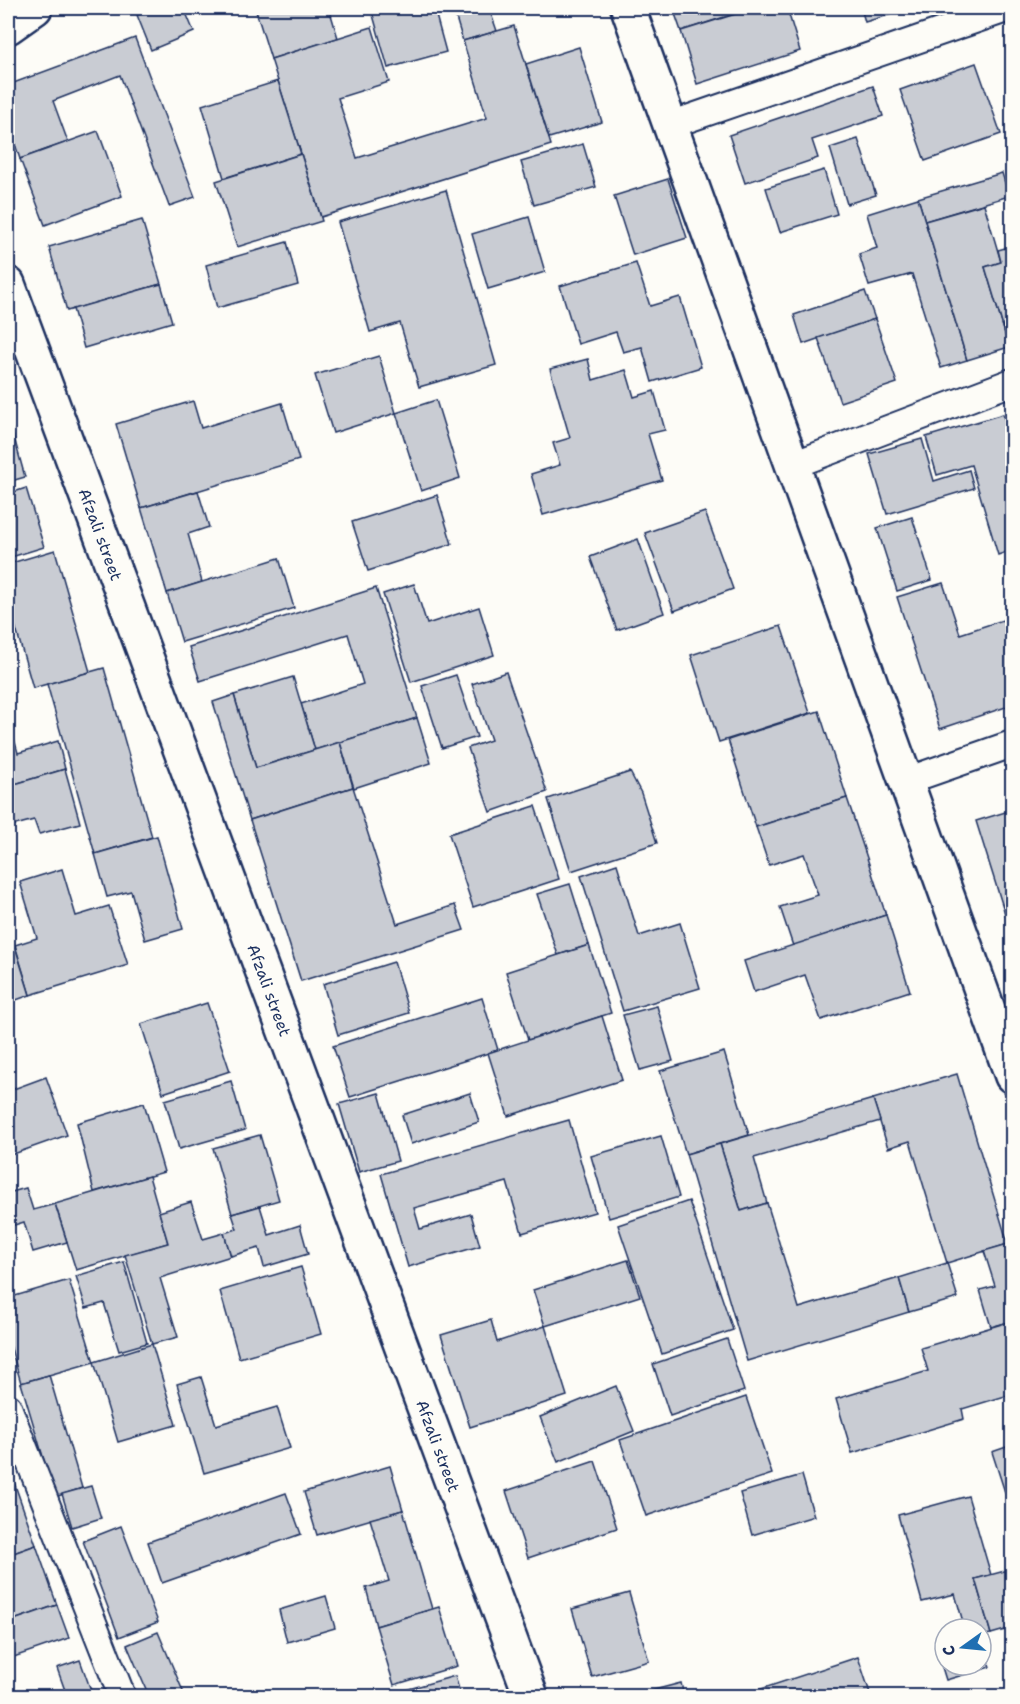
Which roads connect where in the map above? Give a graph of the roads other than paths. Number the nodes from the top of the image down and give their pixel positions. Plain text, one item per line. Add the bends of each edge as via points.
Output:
1 (35, 8) edge
2 (628, 8) edge
3 (1009, 8) edge
4 (8, 27) edge
5 (670, 125) junction
6 (8, 284) edge
7 (1012, 382) edge
8 (793, 465) junction
9 (1012, 744) edge
10 (906, 781) junction
11 (1012, 1076) edge
12 (8, 1407) edge
13 (122, 1696) edge
14 (531, 1696) edge

1 - 4 street
2 - 5 street
3 - 5 lane
5 - 8 street
6 - 14 street, Afzali street
7 - 8 lane
8 - 10 street
9 - 10 lane
10 - 11 street
12 - 13 lane

